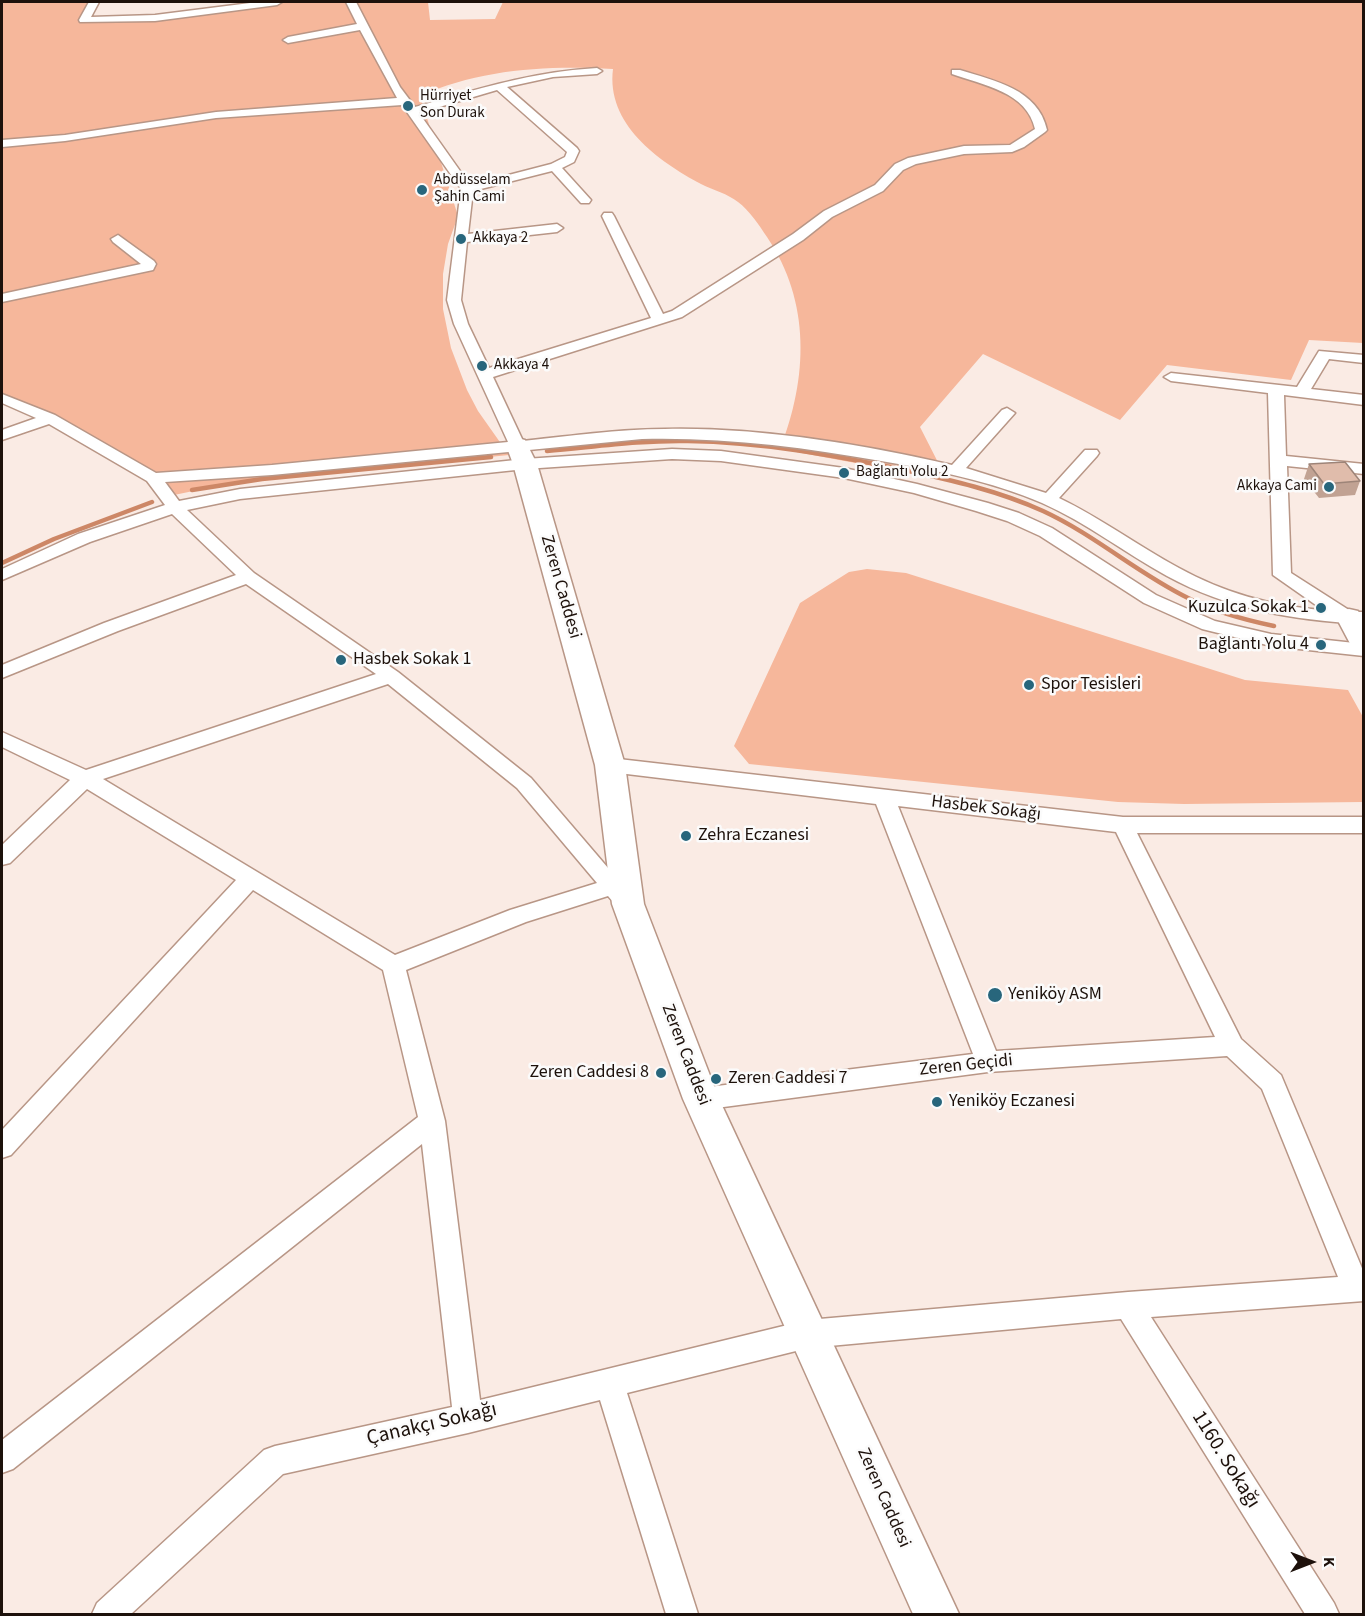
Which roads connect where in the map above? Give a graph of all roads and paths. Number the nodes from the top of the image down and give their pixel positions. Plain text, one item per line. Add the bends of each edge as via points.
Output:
1 (94, 2) edge
2 (277, 2) edge
3 (351, 2) edge
4 (364, 26) junction
5 (288, 40) dead end
6 (597, 71) dead end
7 (956, 72) dead end
8 (499, 86) junction
9 (404, 101) junction
10 (412, 112) junction
11 (2, 143) edge
12 (555, 167) junction
13 (467, 189) junction
14 (585, 200) dead end
15 (608, 216) dead end
16 (557, 228) dead end
17 (118, 239) dead end
18 (461, 239) junction
19 (2, 298) edge
20 (659, 320) junction
21 (1364, 359) edge
22 (486, 374) junction
23 (1171, 377) dead end
24 (1276, 391) junction
25 (1301, 394) junction
26 (2, 398) edge
27 (1364, 400) edge
28 (1007, 413) dead end
29 (50, 418) junction
30 (2, 435) edge
31 (1091, 453) dead end
32 (521, 454) junction
33 (1278, 460) junction
34 (1364, 469) edge
35 (955, 471) junction
36 (153, 478) junction
37 (1049, 500) junction
38 (175, 507) junction
39 (2, 575) edge
40 (248, 577) junction
41 (1356, 617) edge
42 (1364, 648) edge
43 (2, 672) edge
44 (391, 676) junction
45 (2, 739) edge
46 (610, 765) junction
47 (85, 778) junction
48 (884, 797) junction
49 (1123, 825) junction
50 (1364, 825) edge
51 (2, 857) edge
52 (251, 878) junction
53 (620, 895) junction
54 (393, 965) junction
55 (1232, 1046) junction
56 (988, 1062) junction
57 (701, 1099) junction
58 (432, 1121) junction
59 (2, 1147) edge
60 (1360, 1288) edge
61 (1128, 1305) junction
62 (808, 1334) junction
63 (609, 1383) junction
64 (468, 1418) junction
65 (2, 1458) edge
66 (108, 1614) edge
67 (682, 1614) edge
68 (936, 1614) edge
69 (1323, 1614) edge

1 - 2 street via 84,20 154,18
3 - 4 street
4 - 5 street
4 - 9 street
6 - 8 street via 553,74
7 - 20 street via 1023,97 1035,111 1041,130 1012,148 936,154 899,166 879,188 828,214 677,314
8 - 10 street
8 - 12 street via 571,147 573,155
9 - 10 street
9 - 11 street via 216,116
10 - 13 street
12 - 13 street
12 - 14 street
13 - 18 street
15 - 20 street
16 - 18 street
17 - 19 street via 148,267
18 - 22 street via 454,300 461,324
20 - 22 street
21 - 25 street via 1324,354
22 - 32 street
23 - 24 street
24 - 25 street
24 - 33 street
25 - 27 street
26 - 29 street
28 - 35 street
29 - 30 street
29 - 36 street
31 - 37 street
32 - 35 street via 642,434 712,434 861,453
32 - 36 street
32 - 38 street via 240,494
32 - 42 street via 721,456 896,484 1013,517 1047,532 1150,599 1209,625 1271,640
32 - 46 street, Zeren Caddesi
33 - 34 street
33 - 41 street via 1282,575
35 - 37 street
36 - 38 street
37 - 41 street via 1176,573 1235,601 1285,612
38 - 39 street via 84,537
38 - 40 street
40 - 43 street
40 - 44 street
41 - 42 street
44 - 47 street
44 - 53 street via 524,783
45 - 47 street
46 - 48 street, Hasbek Sokağı
46 - 53 street, Zeren Caddesi
47 - 51 street
47 - 52 street
48 - 49 street, Hasbek Sokağı
48 - 56 street
49 - 50 street, Hasbek Sokağı
49 - 55 street
52 - 54 street
52 - 59 street
53 - 54 street via 518,916
53 - 57 street, Zeren Caddesi
54 - 58 street
55 - 56 street, Zeren Geçidi
55 - 60 street via 1272,1082
56 - 57 street, Zeren Geçidi
57 - 62 street, Zeren Caddesi
58 - 64 street
58 - 65 street
60 - 61 street, Çanakçı Sokağı
61 - 62 street, Çanakçı Sokağı
61 - 69 street, 1160. Sokağı
62 - 63 street, Çanakçı Sokağı
62 - 68 street, Zeren Caddesi
63 - 64 street, Çanakçı Sokağı
63 - 67 street
64 - 66 street, Çanakçı Sokağı via 275,1461

